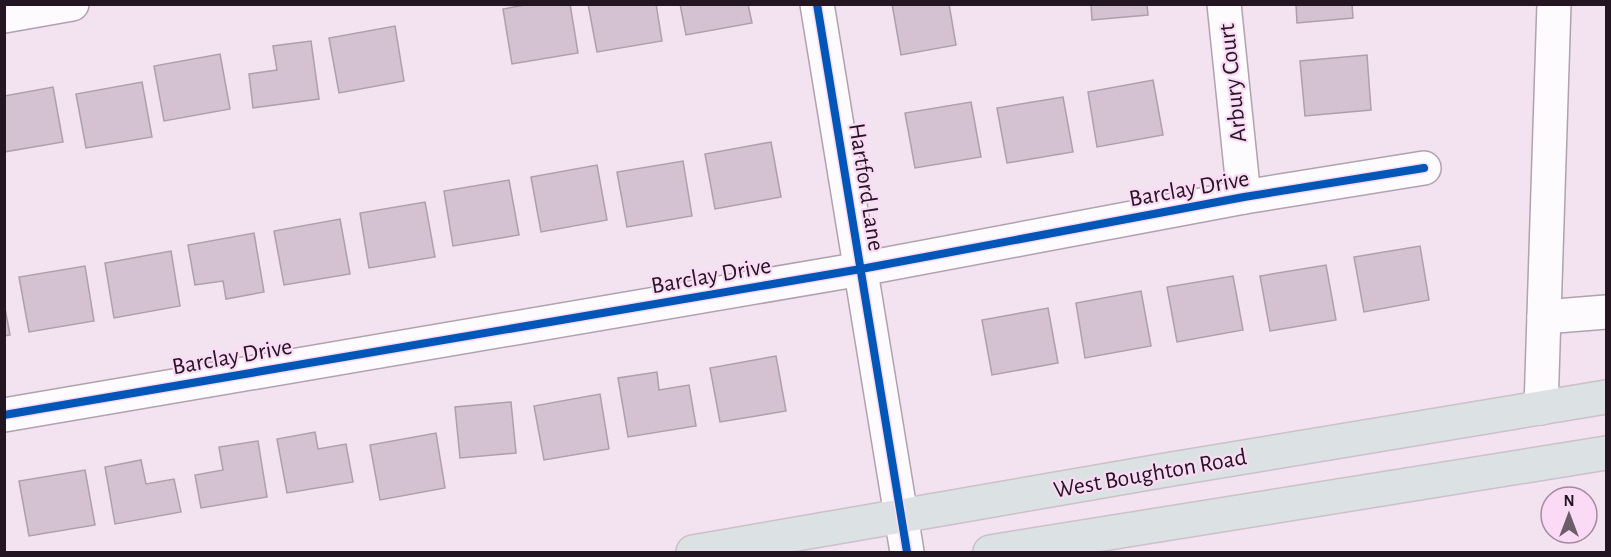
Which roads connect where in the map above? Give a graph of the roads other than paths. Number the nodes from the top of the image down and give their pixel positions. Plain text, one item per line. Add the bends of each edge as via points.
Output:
1 (72, 4) edge
2 (817, 4) edge
3 (1224, 4) edge
4 (1554, 4) edge
5 (4, 16) edge
6 (1424, 168) dead end
7 (1244, 197) junction
8 (861, 269) junction
9 (1606, 312) edge
10 (1544, 317) junction
11 (1606, 397) edge
12 (1541, 408) junction
13 (4, 415) edge
14 (1606, 453) edge
15 (902, 517) junction
16 (693, 552) edge
17 (907, 552) edge
18 (990, 552) edge

1 - 5 street
2 - 8 street, Hartford Lane
3 - 7 street, Arbury Court
4 - 10 street
6 - 7 street, Barclay Drive
7 - 8 street, Barclay Drive
8 - 13 street, Barclay Drive
8 - 15 street, Hartford Lane
9 - 10 street
10 - 12 street
11 - 12 main road, West Boughton Road
12 - 15 main road, West Boughton Road
14 - 18 main road
15 - 16 main road, West Boughton Road
15 - 17 street, Hartford Lane

